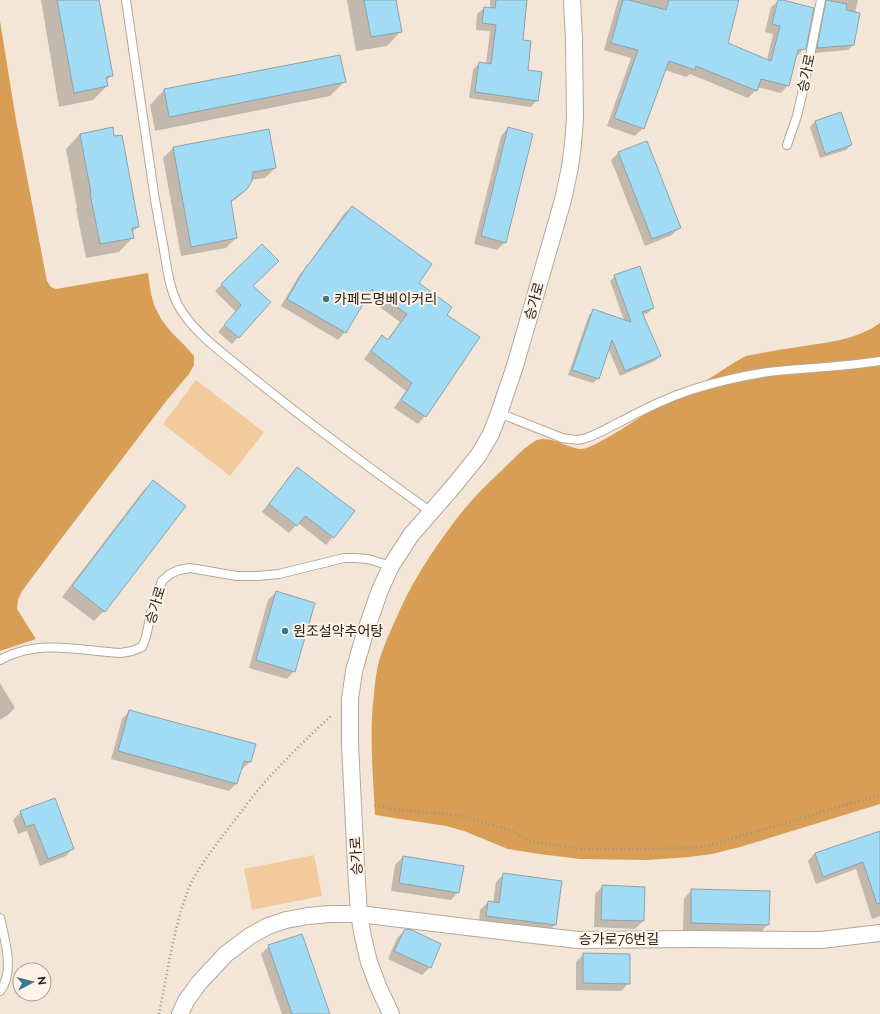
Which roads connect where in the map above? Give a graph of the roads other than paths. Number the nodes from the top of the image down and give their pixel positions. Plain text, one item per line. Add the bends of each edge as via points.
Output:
1 (126, 0) edge
2 (572, 0) edge
3 (821, 0) edge
4 (787, 145) dead end
5 (880, 361) edge
6 (499, 413) junction
7 (431, 512) junction
8 (391, 566) junction
9 (0, 660) edge
10 (359, 914) junction
11 (0, 918) edge
12 (880, 933) edge
13 (0, 991) edge
14 (180, 1014) edge
15 (391, 1014) edge

1 - 7 lane via 163,249 170,284 177,303 201,334 268,390
2 - 6 street, 승가로 via 575,118 570,167 518,359
3 - 4 lane, 승가로 via 804,86
5 - 6 lane via 767,373 724,381 668,399 583,439 562,438
6 - 7 street, 승가로 via 491,434 478,456
7 - 8 street, 승가로 via 411,535
8 - 9 lane, 승가로 via 368,559 344,558 279,574 257,576 237,576 190,568 179,570 162,581 142,647 132,652 41,647
8 - 10 street, 승가로 via 364,633 350,699
10 - 12 street, 승가로76번길 via 578,940 821,940
10 - 14 street via 330,914 286,920 250,936 226,954 199,983
10 - 15 street, 승가로 via 369,962
11 - 13 lane via 8,965 4,986

